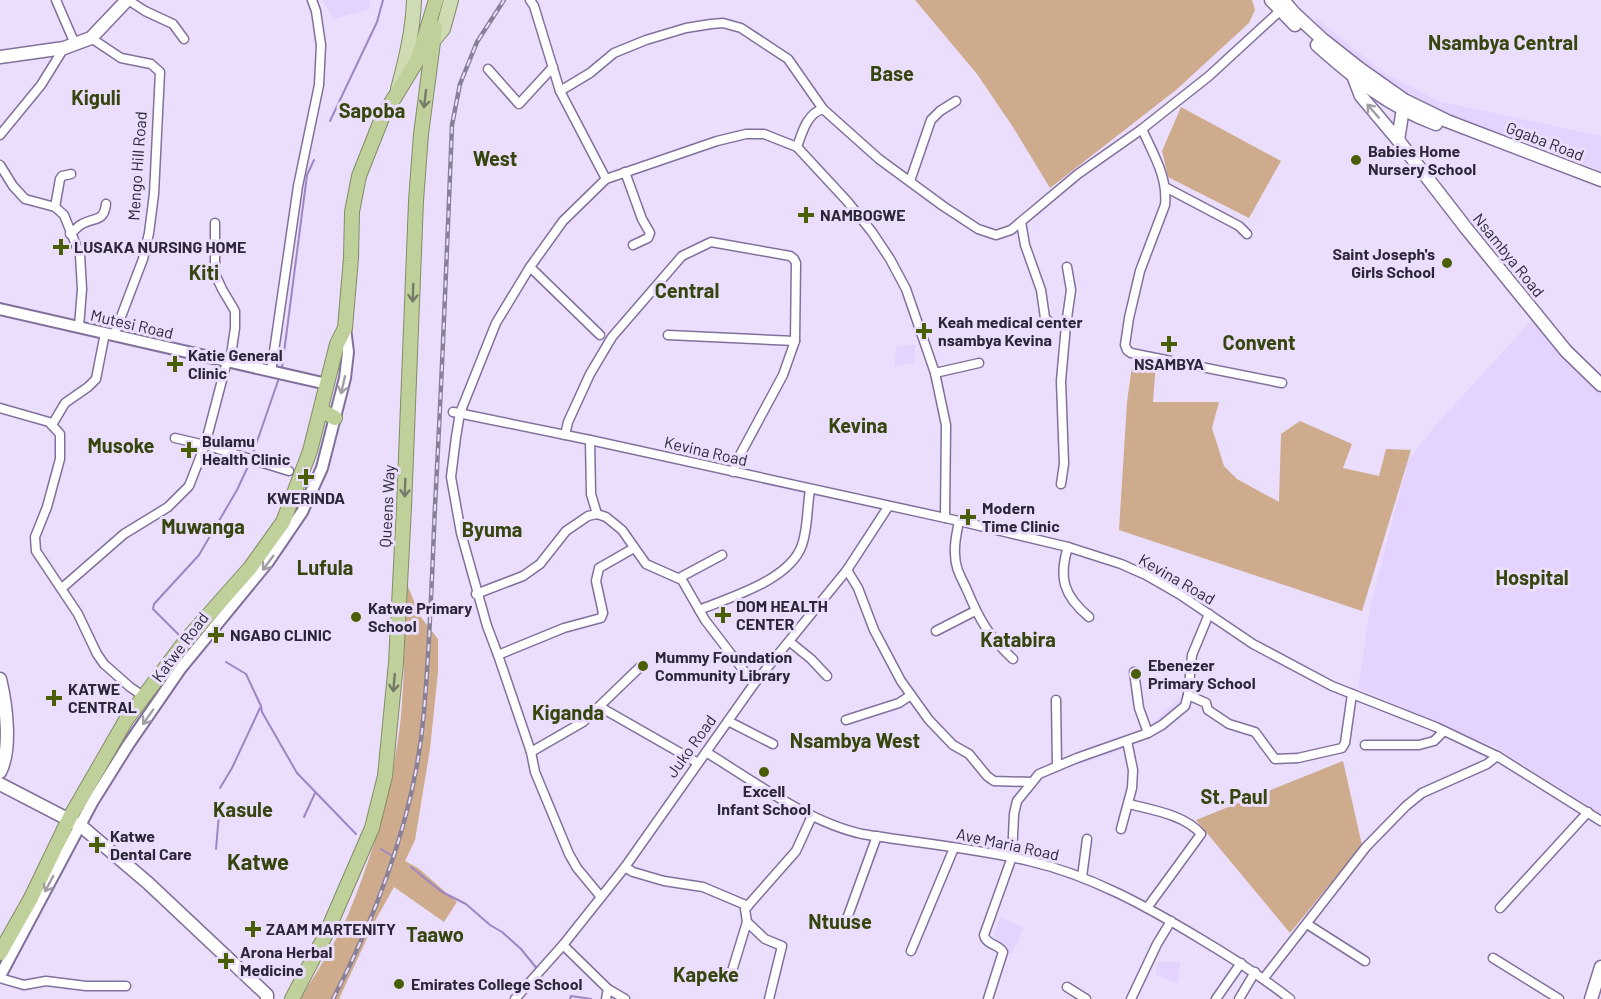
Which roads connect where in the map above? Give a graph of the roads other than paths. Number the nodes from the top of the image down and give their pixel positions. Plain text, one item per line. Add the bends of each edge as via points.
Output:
1 (57, 0) edge
2 (127, 0) edge
3 (312, 0) edge
4 (414, 0) edge
5 (431, 0) edge
6 (438, 0) edge
7 (451, 0) edge
8 (530, 0) edge
9 (1270, 0) edge
10 (1283, 5) edge
11 (431, 17) junction
12 (91, 38) junction
13 (184, 39) dead end
14 (433, 41) junction
15 (70, 46) junction
16 (0, 57) edge
17 (553, 67) junction
18 (488, 69) dead end
19 (1354, 78) junction
20 (560, 91) junction
21 (395, 97) junction
22 (956, 101) dead end
23 (1403, 104) junction
24 (824, 109) junction
25 (1142, 129) junction
26 (0, 135) edge
27 (1398, 140) junction
28 (797, 147) junction
29 (0, 165) edge
30 (625, 172) junction
31 (71, 174) dead end
32 (606, 179) junction
33 (1601, 180) edge
34 (910, 181) junction
35 (1165, 187) junction
36 (106, 204) dead end
37 (55, 207) junction
38 (1021, 222) junction
39 (215, 223) dead end
40 (70, 234) junction
41 (1247, 234) dead end
42 (633, 245) dead end
43 (530, 267) junction
44 (1067, 267) dead end
45 (0, 309) edge
46 (1066, 325) junction
47 (78, 327) junction
48 (110, 334) junction
49 (600, 335) dead end
50 (668, 335) dead end
51 (795, 341) junction
52 (342, 344) junction
53 (228, 362) junction
54 (979, 363) dead end
55 (271, 372) junction
56 (935, 374) junction
57 (1282, 383) dead end
58 (327, 384) junction
59 (1601, 385) edge
60 (0, 408) edge
61 (321, 411) junction
62 (456, 412) junction
63 (335, 418) junction
64 (52, 424) junction
65 (565, 435) junction
66 (176, 438) dead end
67 (590, 440) junction
68 (205, 444) junction
69 (289, 471) dead end
70 (733, 472) junction
71 (1061, 484) dead end
72 (810, 490) junction
73 (888, 507) junction
74 (597, 514) junction
75 (945, 519) junction
76 (959, 521) junction
77 (1068, 547) junction
78 (634, 548) junction
79 (722, 555) dead end
80 (847, 570) junction
81 (679, 578) junction
82 (62, 588) junction
83 (476, 594) junction
84 (699, 610) junction
85 (975, 611) junction
86 (1209, 614) junction
87 (1089, 616) dead end
88 (936, 632) dead end
89 (200, 634) junction
90 (790, 642) junction
91 (498, 655) junction
92 (1013, 659) dead end
93 (640, 667) dead end
94 (1134, 672) dead end
95 (827, 676) dead end
96 (0, 679) edge
97 (754, 684) junction
98 (1352, 694) junction
99 (910, 695) junction
100 (1188, 695) junction
101 (143, 696) junction
102 (1056, 700) dead end
103 (600, 707) junction
104 (846, 720) dead end
105 (728, 721) junction
106 (1444, 731) junction
107 (1148, 734) junction
108 (1127, 741) junction
109 (773, 744) dead end
110 (1365, 745) dead end
111 (531, 752) junction
112 (706, 752) junction
113 (1497, 756) junction
114 (698, 763) junction
115 (1057, 766) junction
116 (0, 772) edge
117 (99, 779) junction
118 (1032, 782) junction
119 (0, 784) edge
120 (1129, 804) junction
121 (1588, 813) junction
122 (812, 816) junction
123 (1601, 821) edge
124 (75, 822) junction
125 (1121, 829) dead end
126 (877, 836) junction
127 (1087, 839) dead end
128 (954, 848) junction
129 (61, 850) junction
130 (1012, 857) junction
131 (625, 867) junction
132 (1082, 877) junction
133 (601, 897) junction
134 (748, 906) junction
135 (1147, 908) junction
136 (1500, 908) dead end
137 (1171, 921) junction
138 (747, 922) junction
139 (845, 924) dead end
140 (1307, 924) junction
141 (563, 945) junction
142 (911, 951) dead end
143 (0, 953) edge
144 (1493, 958) dead end
145 (1365, 961) dead end
146 (1241, 963) junction
147 (1601, 967) edge
148 (732, 971) dead end
149 (1255, 972) junction
150 (0, 977) edge
151 (1264, 978) junction
152 (126, 986) dead end
153 (1067, 987) dead end
154 (608, 989) junction
155 (267, 997) edge
156 (292, 999) edge
157 (515, 999) edge
158 (606, 999) edge
159 (625, 999) edge
160 (769, 999) edge
161 (988, 999) edge
162 (1086, 999) edge
163 (1131, 999) edge
164 (1216, 999) edge
165 (1239, 999) edge
166 (1290, 999) edge
167 (1559, 999) edge
168 (1591, 999) edge

1 - 15 street
2 - 12 main road
2 - 13 street via 173,24
3 - 55 street via 321,45 319,85 298,186
4 - 21 main road via 408,50
5 - 11 main road
6 - 11 highway, Katwe Road
6 - 14 highway
7 - 14 main road, Queens Way via 443,29
8 - 17 street
9 - 10 main road
10 - 19 main road
10 - 23 main road
10 - 25 street via 1209,76
11 - 21 highway, Katwe Road via 418,59
12 - 15 main road
12 - 48 street, Mengo Hill Road via 120,58 155,66 160,74 149,233 143,259
14 -> 156 highway, Queens Way via 416,201 396,663 385,776 372,828 326,934
15 - 16 main road
15 - 26 street
17 - 18 street via 519,104
17 - 20 street
19 - 23 main road
27 -> 19 main road, Nsambya Road via 1361,96
20 - 24 street via 624,48 686,28 723,23 741,28 780,52
20 - 32 street
21 - 52 highway, Katwe Road via 382,118 359,176 352,212
22 - 34 street via 931,120
23 - 27 main road
23 - 33 main road, Ggaba Road
24 - 28 street via 813,114
24 - 34 street via 879,159
25 - 35 street
25 - 38 street
27 - 59 main road, Nsambya Road via 1566,351
28 - 30 street via 764,134 746,134
28 - 56 street via 847,201 890,259 906,289
29 - 37 street via 25,199
30 - 32 street
30 - 42 street via 650,236
31 - 37 street via 60,179
32 - 43 street via 563,221
34 - 38 street via 987,233 1004,233
35 - 41 street
35 - 57 street via 1165,205 1140,271 1129,318 1127,350
36 - 40 street via 102,216 81,224
37 - 40 street via 64,215
38 - 46 street via 1045,318 1052,324
39 - 53 street via 215,274 236,311
40 - 47 street via 82,269
43 - 49 street
43 - 62 street via 496,322
44 - 46 street via 1071,290
45 - 47 street, Mutesi Road
46 - 71 street via 1061,381
47 - 48 street, Mutesi Road
48 - 53 street, Mutesi Road
48 - 64 street, Mengo Hill Road via 96,379 65,403
50 - 51 street
51 - 65 street via 794,259 711,242 682,256 612,337 590,374
51 - 70 street via 783,375
52 - 58 highway, Katwe Road
52 -> 63 street, Katwe Road via 345,376
53 - 55 street, Mutesi Road
53 - 68 street
54 - 56 street
55 - 58 street, Mutesi Road
56 - 75 street via 945,425
58 - 61 highway, Katwe Road
60 - 64 street
61 - 63 highway
61 - 89 highway, Katwe Road via 308,460 283,522
62 - 65 street, Kevina Road
62 - 83 street via 452,477
63 -> 89 street, Katwe Road via 316,482 297,521 249,587
64 - 82 street via 61,438 60,459 34,545
65 - 67 street, Kevina Road
66 - 68 street
67 - 70 street, Kevina Road
67 - 74 street via 591,494
68 - 69 street
68 - 82 street via 189,486 179,498 124,534
70 - 72 street, Kevina Road
72 - 73 street, Kevina Road
72 - 84 street via 803,543 790,564 746,591
73 - 75 street, Kevina Road
73 - 80 street, Juko Road
74 - 78 street via 614,521
74 - 83 street via 566,531 540,564 523,576
75 - 76 street, Kevina Road
76 - 77 street, Kevina Road
76 - 85 street via 957,570
77 - 86 street, Kevina Road via 1146,575
77 - 87 street via 1062,565 1065,586
78 - 81 street via 646,564
78 - 91 street via 599,568 596,581 601,618 564,628
79 - 81 street
80 - 90 street, Juko Road
80 - 99 street
81 - 84 street
82 - 101 street via 104,664
83 - 91 street
84 - 97 street
85 - 88 street
85 - 92 street via 993,639
86 - 98 street, Kevina Road via 1253,644
86 - 100 street via 1192,655
89 - 101 highway, Katwe Road
89 -> 117 street, Katwe Road via 181,668
90 - 95 street
90 - 97 street, Juko Road
91 - 111 street
93 - 103 street
94 - 107 street via 1139,708
96 - 116 main road via 6,720
97 - 105 street, Juko Road
98 - 100 street via 1342,748 1275,759 1255,732 1221,720 1208,710 1206,703
98 - 106 street, Kevina Road
99 - 104 street via 900,703
99 - 118 street via 943,736 969,754 994,781
100 - 107 street via 1185,706
101 - 117 highway, Katwe Road via 126,720
102 - 115 street
103 - 111 street via 572,729
103 - 114 street
105 - 109 street
105 - 112 street, Juko Road
106 - 110 street via 1434,741 1419,745
106 - 113 street, Kevina Road
107 - 108 street
108 - 115 street
108 - 120 street via 1134,770
111 - 133 street via 535,772 569,854
112 - 114 street, Juko Road
112 - 122 street, Ave Maria Road
113 - 121 street, Kevina Road
113 - 140 street via 1406,806 1379,832
114 - 131 street, Juko Road
115 - 118 street
117 - 124 highway, Katwe Road
118 - 130 street via 1016,805
119 - 124 main road
120 - 125 street
120 - 135 street via 1175,817 1201,834
121 - 123 street, Kevina Road
121 - 136 street
122 - 126 street, Ave Maria Road via 843,829
122 - 134 street via 796,851
124 - 129 highway, Katwe Road
124 - 155 main road via 156,891
126 - 128 street, Ave Maria Road
126 - 139 street
127 - 132 street
128 - 130 street, Ave Maria Road
128 - 142 street
129 - 143 highway, Katwe Road
129 -> 150 street, Katwe Road
130 - 132 street, Ave Maria Road
130 - 161 street via 984,935 1003,952
131 - 133 street, Juko Road
131 - 134 street via 664,881 704,887
132 - 135 street, Ave Maria Road
133 - 141 street, Juko Road
134 - 138 street
135 - 137 street, Ave Maria Road
137 - 146 street, Ave Maria Road
137 - 163 street
138 - 148 street
138 - 160 street via 765,939 782,946
140 - 145 street
140 - 151 street
141 - 154 street
141 - 157 street, Juko Road
144 - 167 street
146 - 149 street, Ave Maria Road
146 - 164 street
147 - 168 main road
149 - 151 street, Ave Maria Road
149 - 165 street
150 - 152 street via 30,986 46,981
151 - 166 street, Ave Maria Road
153 - 162 street
154 - 158 street
154 - 159 street

